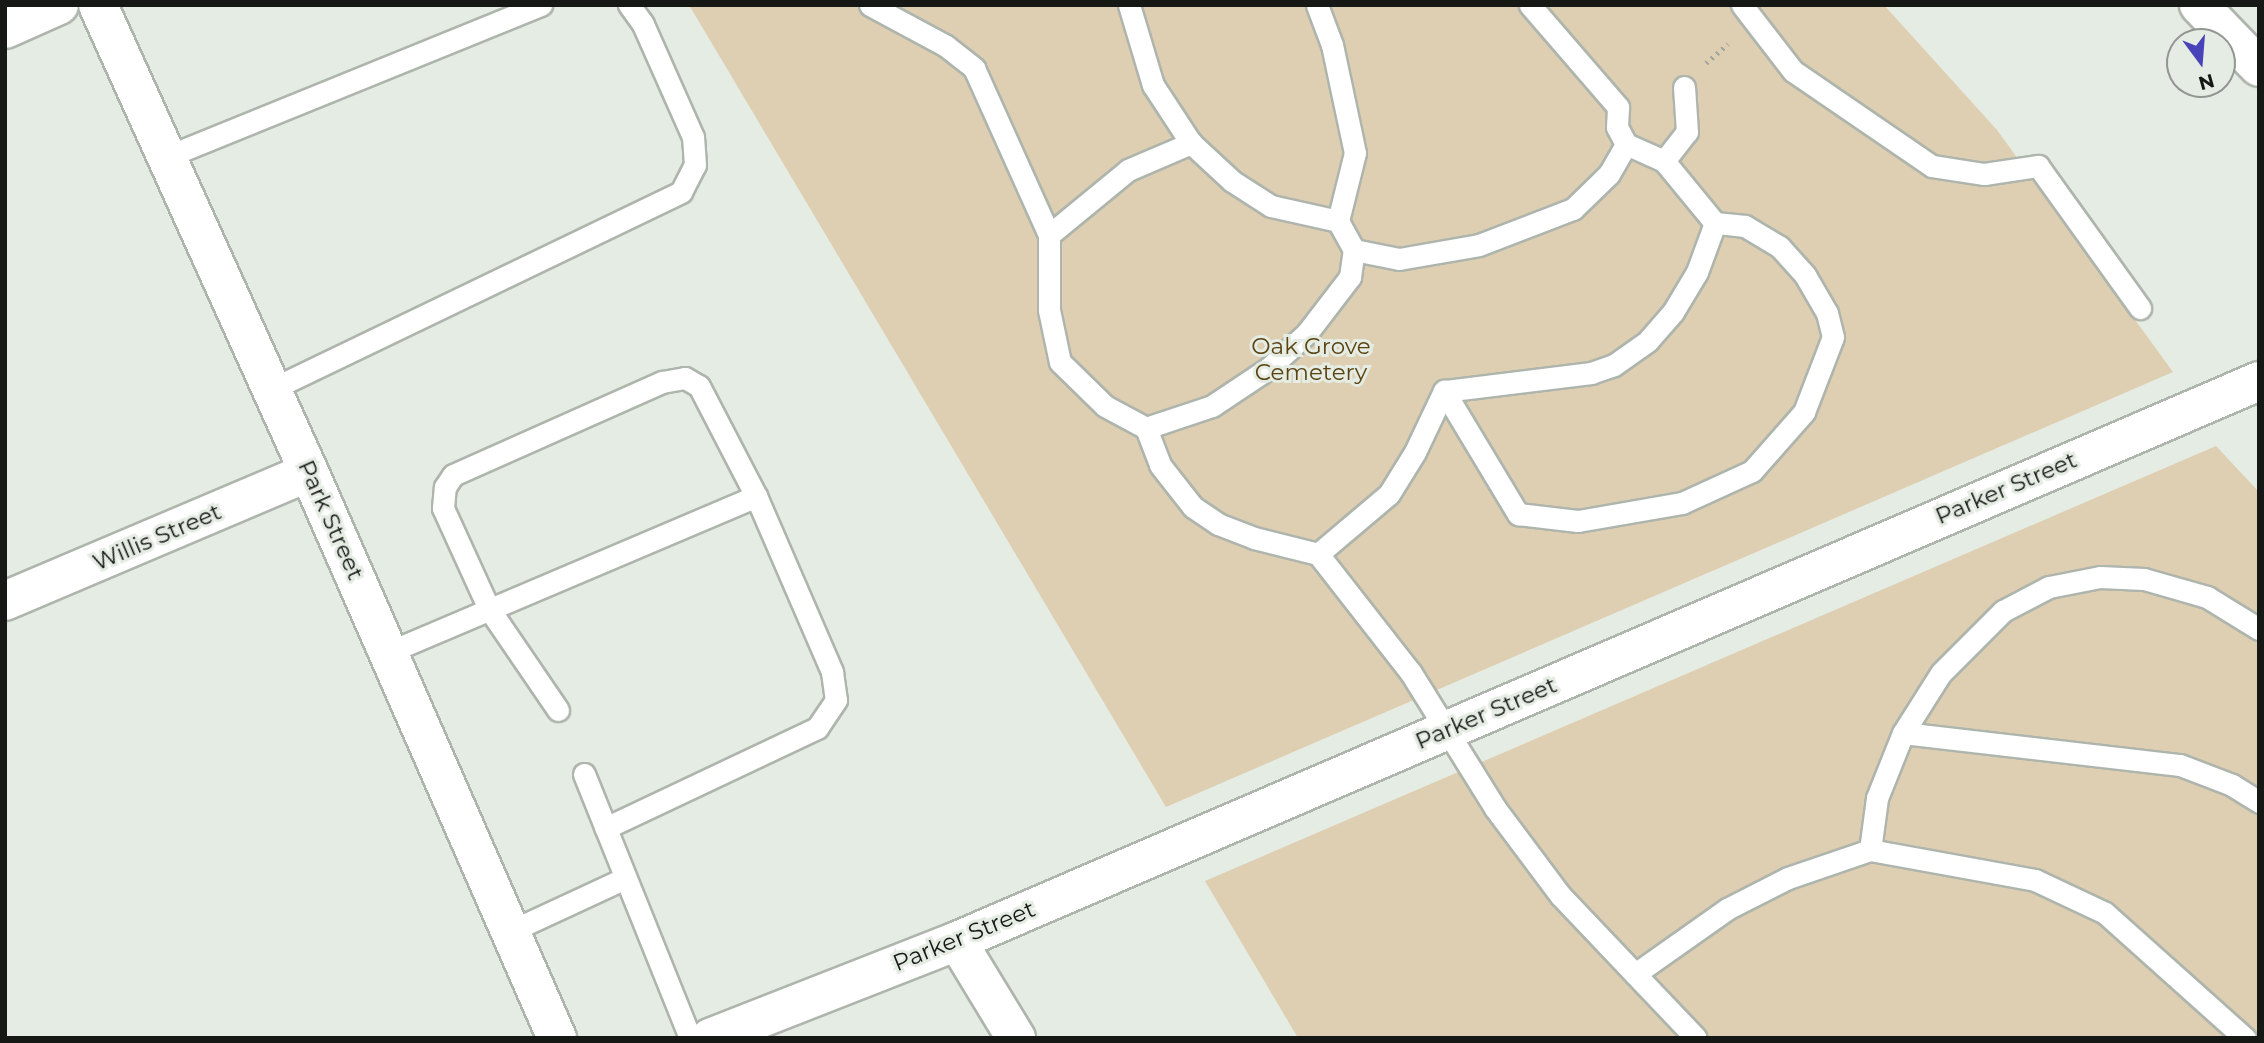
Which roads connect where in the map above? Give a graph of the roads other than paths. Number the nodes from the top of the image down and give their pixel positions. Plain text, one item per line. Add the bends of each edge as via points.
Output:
1 (59, 5) edge
2 (98, 5) edge
3 (541, 5) edge
4 (629, 5) edge
5 (870, 5) edge
6 (1129, 5) edge
7 (1317, 5) edge
8 (1530, 5) edge
9 (1742, 5) edge
10 (2200, 5) edge
11 (5, 29) edge
12 (2259, 67) edge
13 (1684, 87) dead end
14 (1191, 143) junction
15 (1626, 144) junction
16 (166, 157) junction
17 (1664, 161) junction
18 (1338, 221) junction
19 (1715, 223) junction
20 (1049, 235) junction
21 (1354, 250) junction
22 (2140, 308) dead end
23 (2259, 381) edge
24 (272, 389) junction
25 (1444, 391) junction
26 (1146, 428) junction
27 (309, 472) junction
28 (755, 496) junction
29 (1318, 554) junction
30 (5, 601) edge
31 (489, 609) junction
32 (2259, 629) edge
33 (389, 652) junction
34 (558, 710) dead end
35 (1443, 731) junction
36 (1903, 733) junction
37 (583, 774) dead end
38 (2259, 802) edge
39 (605, 828) junction
40 (1870, 850) junction
41 (625, 878) junction
42 (511, 931) junction
43 (957, 940) junction
44 (1635, 974) junction
45 (557, 1038) edge
46 (690, 1038) edge
47 (710, 1038) edge
48 (1016, 1038) edge
49 (1696, 1038) edge
50 (2245, 1038) edge

1 - 11 street
2 - 16 street, Park Street
3 - 16 lane
4 - 24 lane via 643,24 694,137 695,165 681,192
5 - 20 lane via 946,46 974,68
6 - 14 lane via 1153,85
7 - 18 lane via 1332,45 1355,153
8 - 15 lane via 1618,107 1616,127
9 - 22 lane via 1793,71 1932,166 1984,174 2038,166
10 - 12 street
13 - 17 lane via 1687,132
14 - 18 lane via 1233,181 1271,206
14 - 20 lane via 1128,170
15 - 17 lane
15 - 21 lane via 1594,192 1548,222 1479,245 1399,259
16 - 24 street, Park Street
17 - 19 lane
18 - 21 lane
19 - 25 lane via 1697,272 1673,312 1648,341 1614,365 1579,374
19 - 25 lane via 1745,226 1780,247 1805,275 1827,313 1833,337 1804,412 1752,471 1712,493 1647,511 1578,521 1518,514
20 - 26 lane via 1049,310 1060,362 1105,406
21 - 26 lane via 1350,277 1290,350 1212,406
23 - 35 street, Parker Street
24 - 27 street, Park Street
25 - 29 lane via 1389,494
26 - 29 lane via 1160,465 1193,507 1218,524 1254,538
27 - 30 street, Willis Street
27 - 33 street, Park Street
28 - 31 lane
28 - 31 lane via 699,386 685,378 662,382 453,475 445,487 443,509
28 - 39 lane via 832,672 836,700 817,728
29 - 35 lane via 1411,673
31 - 33 lane
31 - 34 lane
32 - 36 lane via 2207,597 2144,579 2100,577 2049,587 2003,611 1941,673
33 - 42 street, Park Street
35 - 43 street, Parker Street
35 - 44 lane via 1560,895
36 - 38 lane via 2180,765 2232,785
36 - 40 lane via 1877,798
37 - 39 lane
39 - 41 lane
40 - 44 lane via 1788,878 1727,909
40 - 50 lane via 2035,880 2105,913
41 - 42 lane
41 - 46 lane
42 - 45 street, Park Street
43 - 47 street, Parker Street
43 - 48 street
44 - 49 lane

